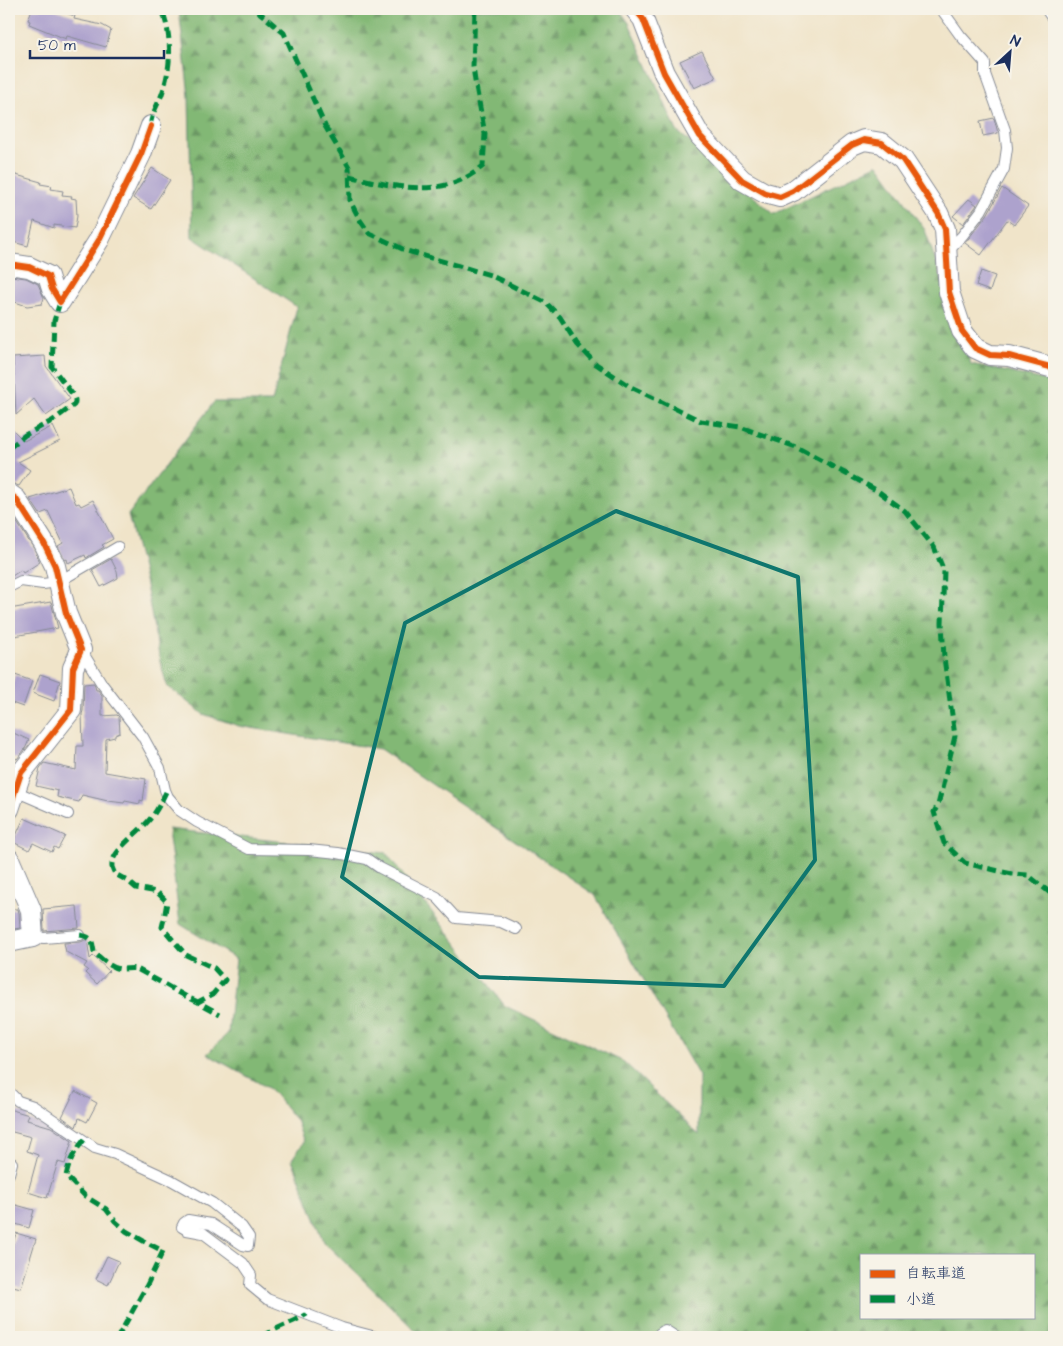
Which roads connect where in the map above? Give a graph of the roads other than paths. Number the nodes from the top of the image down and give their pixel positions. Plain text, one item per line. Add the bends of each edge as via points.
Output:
1 (635, 9) edge
2 (940, 9) edge
3 (1052, 9) edge
4 (1054, 12) edge
5 (151, 126) dead end
6 (946, 252) junction
7 (9, 264) edge
8 (1054, 368) edge
9 (9, 494) edge
10 (118, 547) dead end
11 (58, 582) junction
12 (9, 587) edge
13 (81, 650) junction
14 (12, 800) edge
15 (68, 814) dead end
16 (9, 859) edge
17 (516, 928) dead end
18 (80, 935) dead end
19 (34, 937) junction
20 (9, 942) edge
21 (9, 1092) edge
22 (12, 1163) dead end
23 (9, 1174) edge
24 (376, 1337) edge
25 (657, 1337) edge
26 (676, 1337) edge

1 - 6 street via 643,19 664,73 700,136 742,180 780,197 793,192 852,145 864,140 882,143 903,160 938,212 945,229
2 - 6 lane via 985,63 985,74 1008,148 1004,169 981,211
3 - 4 street
5 - 7 street via 141,154 99,240 60,302 48,276 29,267
6 - 8 street via 949,292 962,332 975,348 990,355 1009,356
9 - 11 street via 16,499 44,543
10 - 11 lane
11 - 12 lane via 21,581
11 - 13 street via 66,614
13 - 14 street via 72,668 71,710 21,773
13 - 17 lane via 102,684 143,737 160,768 168,797 185,814 249,849 309,850 367,859 437,897 456,918 501,922
14 - 15 lane
16 - 19 street via 31,910
18 - 19 lane
19 - 20 street
21 - 24 lane via 18,1101 33,1106 95,1148 171,1180 212,1203 242,1227 249,1237 248,1246 211,1224 188,1220 182,1227 204,1233 243,1263 251,1275 250,1285 267,1299 342,1328
22 - 23 lane
25 - 26 lane via 665,1330

